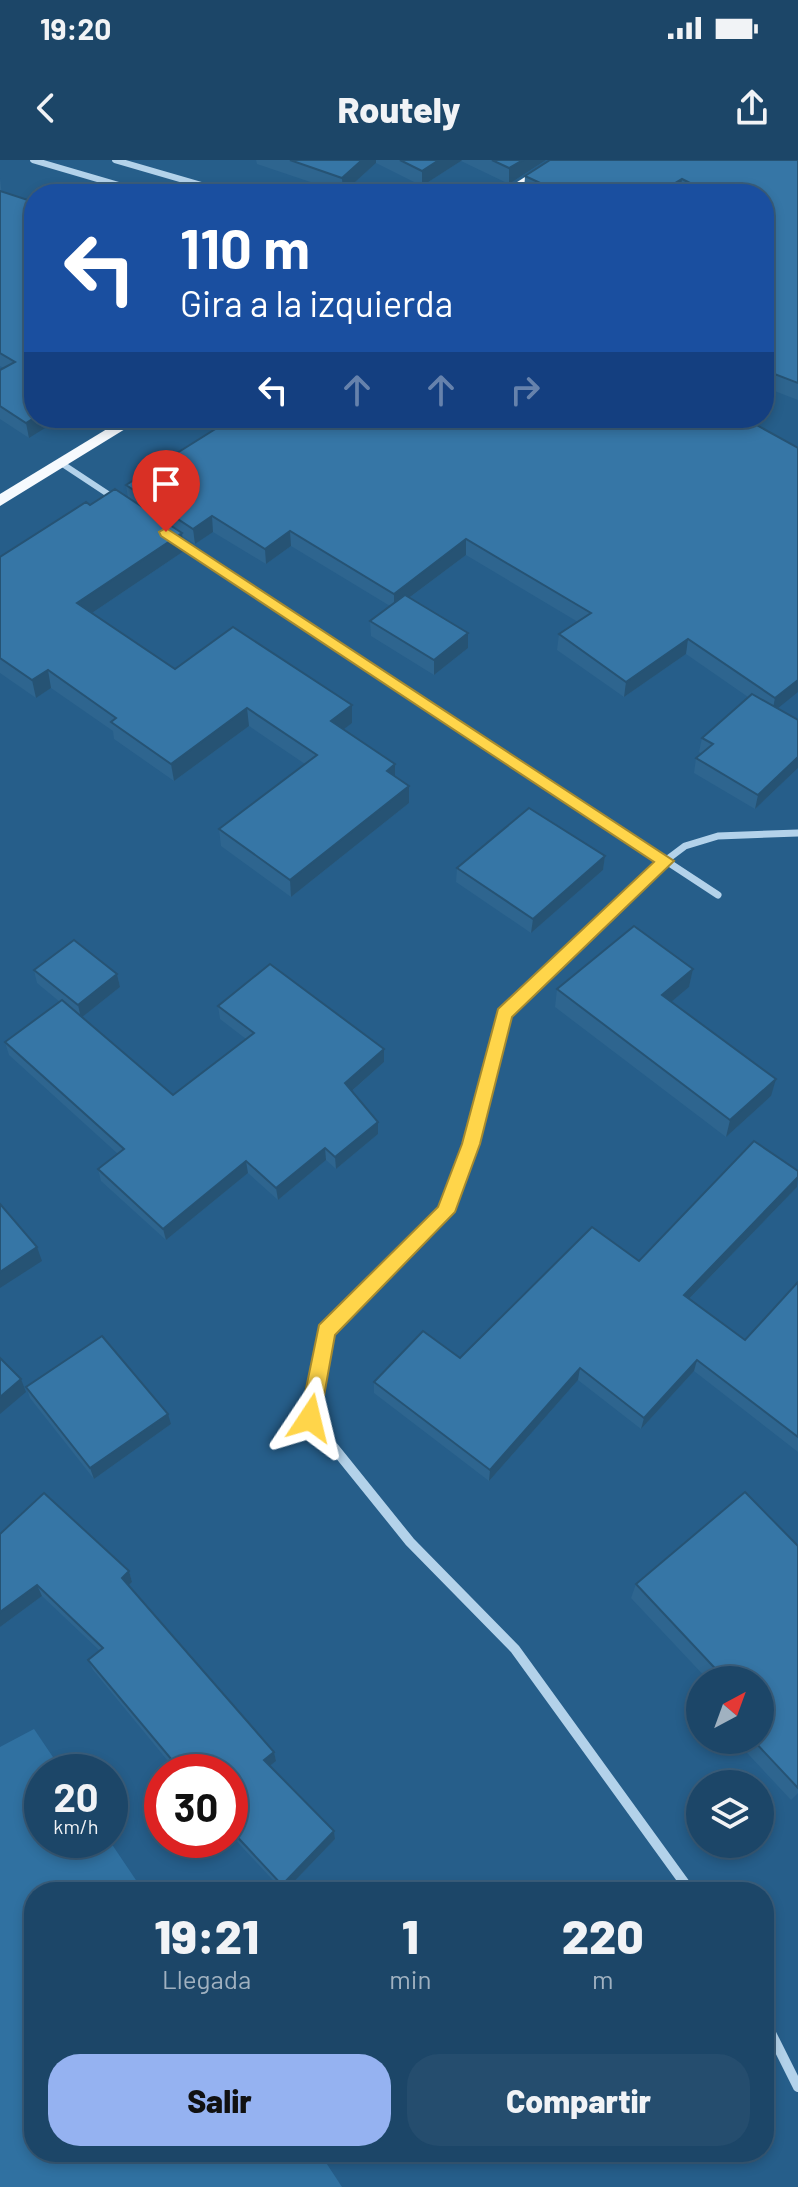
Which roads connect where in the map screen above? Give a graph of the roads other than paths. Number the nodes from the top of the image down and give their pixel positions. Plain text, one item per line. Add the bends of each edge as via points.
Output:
1 (33, 160) edge
2 (115, 160) edge
3 (561, 160) edge
4 (115, 184) edge
5 (198, 184) edge
6 (521, 184) edge
7 (119, 428) edge
8 (61, 463) junction
9 (0, 501) edge
10 (127, 507) edge
11 (166, 532) edge
12 (798, 833) edge
13 (665, 861) junction
14 (718, 895) dead end
15 (684, 1882) edge
16 (774, 2039) edge
17 (798, 2087) edge

1 - 4 street
2 - 5 street
3 - 6 main road
7 - 8 main road
8 - 9 main road
8 - 10 street
11 - 13 street
12 - 13 street via 718,836 685,846
13 - 14 street
13 - 15 street via 504,1014 471,1144 446,1212 326,1331 310,1418 410,1542 515,1649
16 - 17 street

